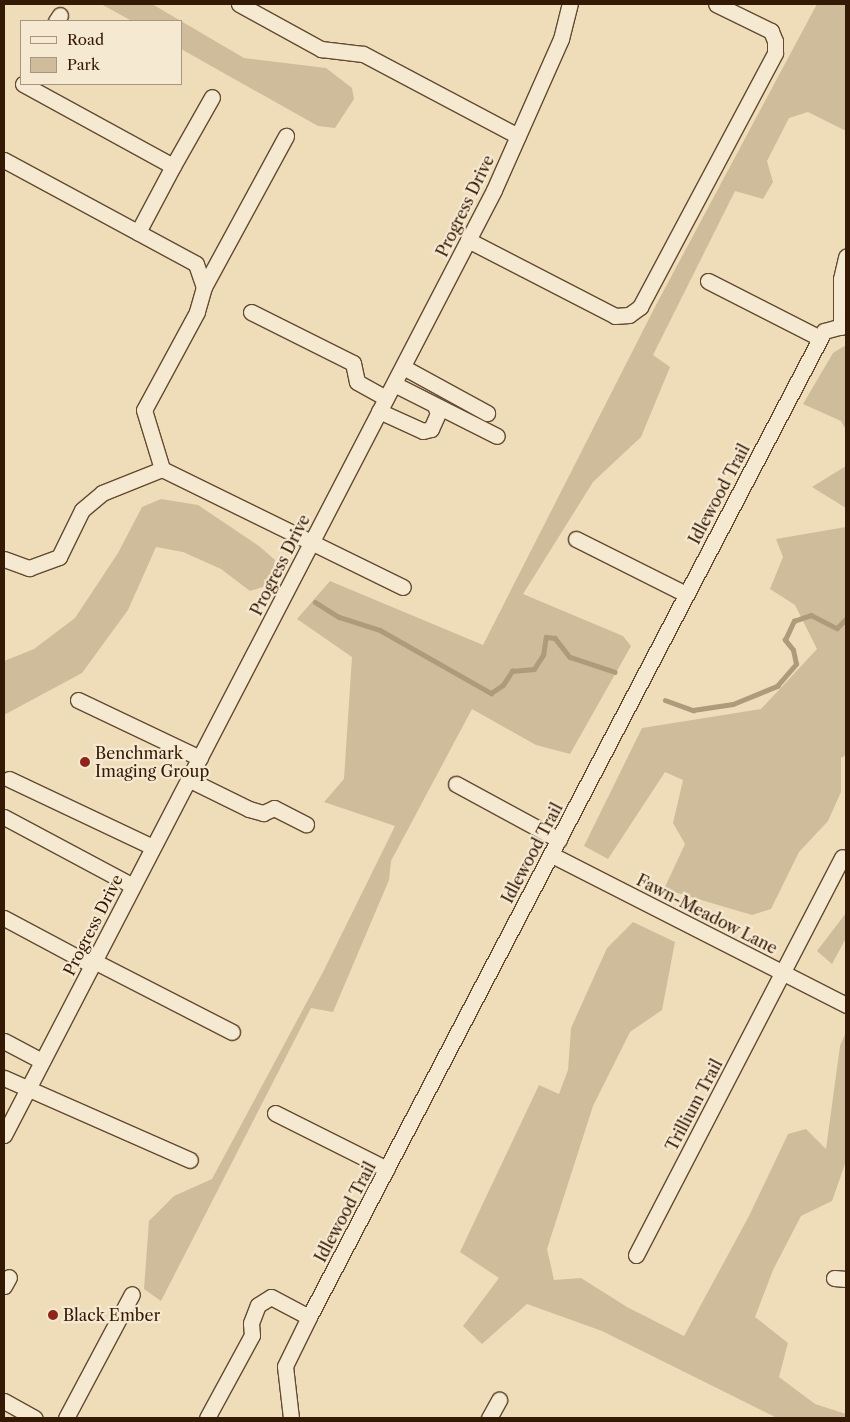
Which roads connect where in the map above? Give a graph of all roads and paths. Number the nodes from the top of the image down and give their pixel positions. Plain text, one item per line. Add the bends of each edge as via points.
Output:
1 (239, 4) edge
2 (570, 4) edge
3 (716, 4) edge
4 (24, 85) edge
5 (212, 96) dead end
6 (286, 136) dead end
7 (518, 136) junction
8 (4, 160) edge
9 (173, 166) junction
10 (138, 232) junction
11 (468, 240) junction
12 (846, 257) edge
13 (708, 281) dead end
14 (204, 287) junction
15 (251, 312) dead end
16 (843, 326) edge
17 (820, 338) junction
18 (403, 367) junction
19 (394, 384) junction
20 (383, 404) junction
21 (435, 406) junction
22 (486, 413) dead end
23 (497, 436) dead end
24 (162, 469) junction
25 (576, 539) dead end
26 (311, 543) junction
27 (4, 559) edge
28 (403, 588) dead end
29 (686, 594) junction
30 (78, 700) dead end
31 (200, 758) junction
32 (9, 779) dead end
33 (188, 779) junction
34 (456, 784) dead end
35 (4, 817) edge
36 (306, 824) dead end
37 (559, 840) junction
38 (153, 847) junction
39 (552, 855) junction
40 (842, 857) dead end
41 (133, 886) junction
42 (4, 918) edge
43 (93, 963) junction
44 (783, 972) junction
45 (846, 1005) edge
46 (232, 1032) dead end
47 (4, 1041) edge
48 (42, 1061) junction
49 (4, 1078) edge
50 (27, 1090) junction
51 (275, 1113) dead end
52 (4, 1135) edge
53 (190, 1160) dead end
54 (387, 1169) junction
55 (636, 1255) dead end
56 (132, 1294) dead end
57 (309, 1317) junction
58 (499, 1400) dead end
59 (4, 1401) edge
60 (35, 1418) edge
61 (66, 1418) edge
62 (207, 1418) edge
63 (291, 1418) edge
64 (489, 1418) edge

1 - 7 street via 321,49 363,54
2 - 7 street, Progress Drive via 561,39
3 - 11 street via 771,31 775,53 640,307 629,315 615,316
4 - 9 street
5 - 9 street
6 - 14 street
7 - 11 street, Progress Drive
8 - 10 street
9 - 10 street
10 - 14 street via 196,264
11 - 18 street, Progress Drive
12 - 16 street via 841,279
13 - 17 street
14 - 24 street via 197,312 144,410
15 - 20 street via 354,363 357,382
16 - 17 street via 824,331
17 - 29 street, Idlewood Trail
18 - 19 street, Progress Drive
18 - 22 street
19 - 20 street, Progress Drive
19 - 21 street
20 - 21 street via 423,430 431,429 438,413
20 - 26 street, Progress Drive
21 - 23 street
24 - 26 street
24 - 27 street via 102,493 82,510 58,557 29,568
25 - 29 street
26 - 28 street
26 - 31 street, Progress Drive
29 - 37 street, Idlewood Trail
30 - 31 street
31 - 33 street, Progress Drive
32 - 38 street
33 - 36 street via 249,809 263,813 274,808
33 - 38 street, Progress Drive
34 - 37 street
35 - 41 street
37 - 39 street, Idlewood Trail
38 - 41 street, Progress Drive
39 - 44 street, Fawn-Meadow Lane
39 - 54 street, Idlewood Trail
40 - 44 street, Trillium Trail
41 - 43 street, Progress Drive
42 - 43 street
43 - 46 street
43 - 48 street, Progress Drive
44 - 45 street, Fawn-Meadow Lane
44 - 55 street, Trillium Trail
47 - 48 street
48 - 50 street, Progress Drive
49 - 50 street
50 - 52 street, Progress Drive
50 - 53 street via 72,1105
51 - 54 street
54 - 57 street, Idlewood Trail
56 - 61 street
57 - 62 street via 271,1297 258,1305 251,1323 252,1335
57 - 63 street, Idlewood Trail via 285,1366
58 - 64 street
59 - 60 street

